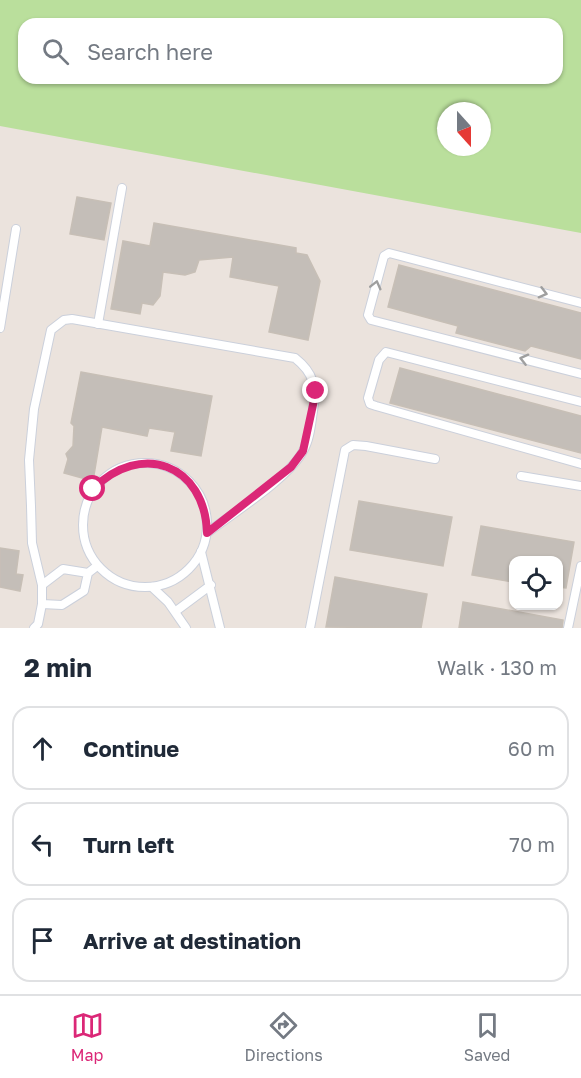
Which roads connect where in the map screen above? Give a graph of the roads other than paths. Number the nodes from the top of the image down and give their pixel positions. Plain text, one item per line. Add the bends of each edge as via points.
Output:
1 (122, 188) dead end
2 (16, 229) dead end
3 (581, 303) edge
4 (98, 324) junction
5 (0, 328) edge
6 (581, 374) edge
7 (581, 402) edge
8 (435, 459) dead end
9 (581, 464) edge
10 (521, 476) dead end
11 (581, 486) edge
12 (207, 533) junction
13 (201, 552) junction
14 (97, 566) junction
15 (581, 566) edge
16 (88, 573) junction
17 (42, 585) junction
18 (211, 585) junction
19 (152, 587) junction
20 (42, 604) junction
21 (176, 611) junction
22 (37, 627) edge
23 (186, 628) edge
24 (220, 628) edge
25 (310, 628) edge
26 (568, 628) edge

1 - 4 lane
2 - 5 lane
6 -> 3 lane via 371,320 369,315 384,256 389,253
4 - 12 lane via 295,358 310,374 316,391 303,451 285,472
4 - 17 lane via 72,319 56,324 43,357 29,460 32,543
7 - 9 lane via 386,352 379,360 368,398 376,406
8 - 25 lane via 366,446 353,445 345,450
10 - 11 lane
12 - 13 lane
12 - 14 lane via 206,512 199,493 185,477 167,466 147,462 126,465 108,474 93,489 84,508 86,548
13 - 18 lane
13 - 19 lane via 189,569 172,581
14 - 16 lane
14 - 19 lane via 112,579
15 - 26 lane
16 - 17 lane via 63,569
16 - 20 lane via 84,591 62,605
17 - 20 lane
18 - 21 lane
18 - 24 lane
19 - 21 lane
20 - 22 lane
21 - 23 lane

